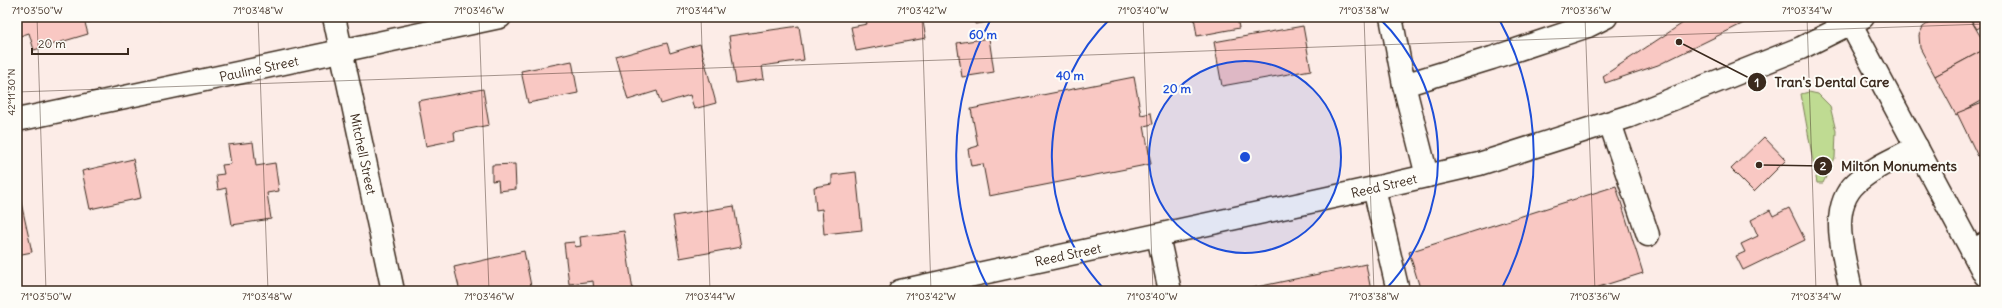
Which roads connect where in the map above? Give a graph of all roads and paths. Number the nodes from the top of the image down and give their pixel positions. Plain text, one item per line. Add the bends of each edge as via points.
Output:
1 (334, 17) edge
2 (500, 17) edge
3 (1391, 17) edge
4 (1606, 17) edge
5 (1854, 19) edge
6 (341, 51) junction
7 (1404, 85) junction
8 (17, 120) edge
9 (1610, 123) junction
10 (1917, 147) junction
11 (1427, 176) junction
12 (1374, 188) junction
13 (1648, 235) dead end
14 (1158, 236) junction
15 (1978, 247) edge
16 (1985, 275) edge
17 (393, 291) edge
18 (900, 291) edge
19 (1170, 291) edge
20 (1398, 291) edge
21 (1851, 291) edge

1 - 6 main road, Mitchell Street
2 - 6 main road, Pauline Street
3 - 7 main road
4 - 7 main road via 1536,44
5 - 9 main road, Reed Street via 1765,63
5 - 10 main road
6 - 8 main road, Pauline Street
6 - 17 main road, Mitchell Street
7 - 11 main road
9 - 11 main road, Reed Street via 1507,156
9 - 13 main road
10 - 15 main road
10 - 21 main road via 1865,176 1855,183 1847,194 1842,207 1841,230
11 - 12 main road, Reed Street
12 - 14 main road, Reed Street
12 - 20 main road
14 - 18 main road, Reed Street
14 - 19 main road
15 - 16 main road

